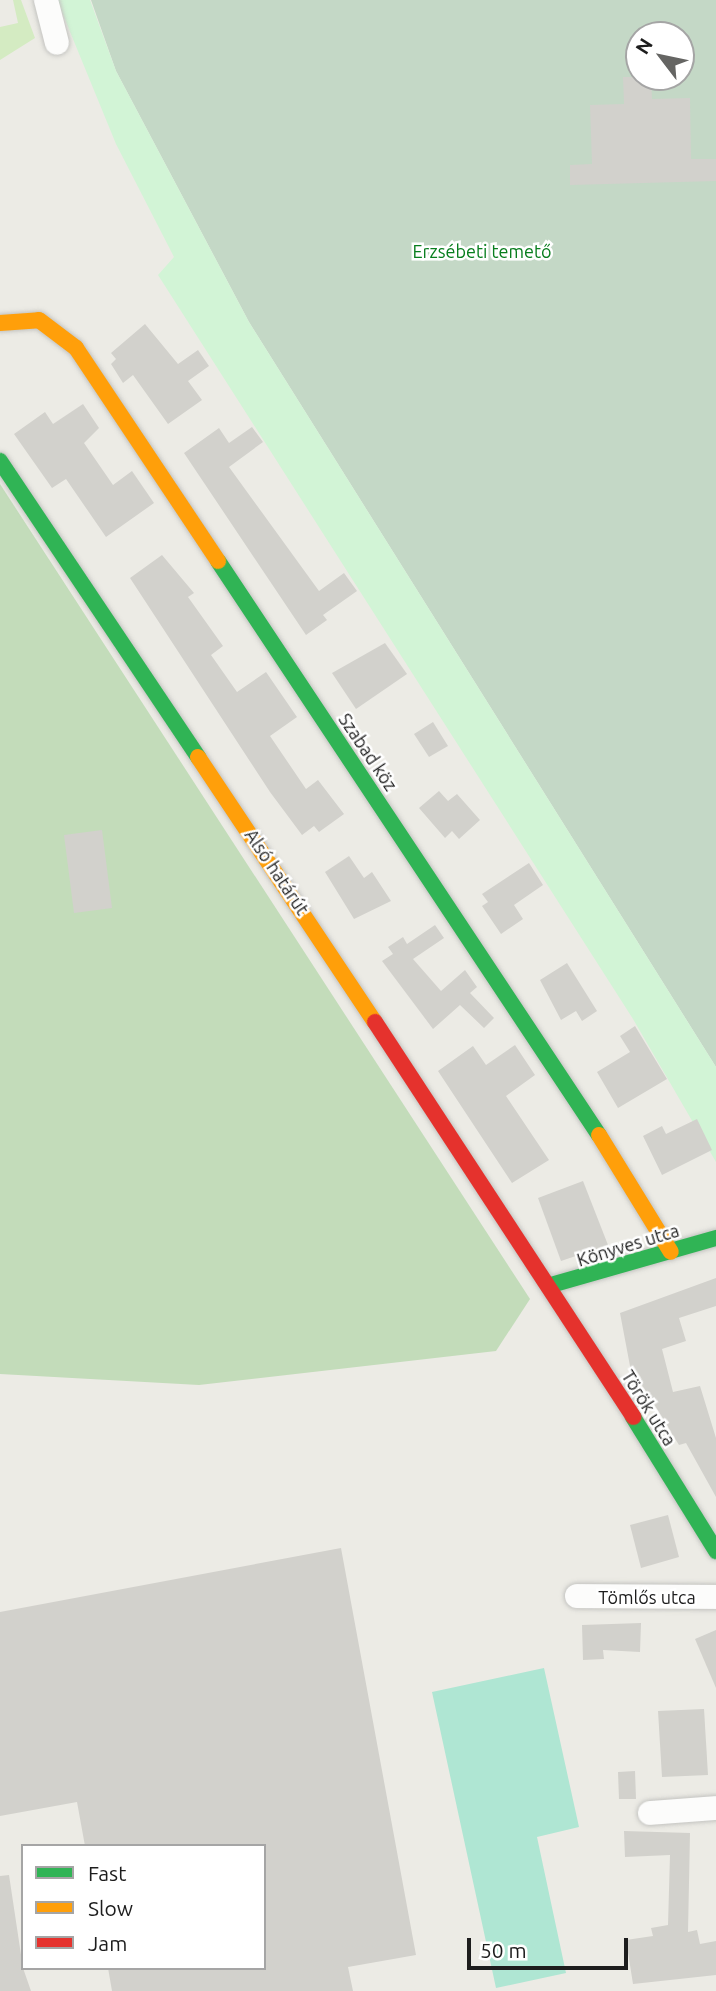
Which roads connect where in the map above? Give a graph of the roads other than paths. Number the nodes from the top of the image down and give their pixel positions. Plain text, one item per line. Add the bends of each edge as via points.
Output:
1 (46, 0) edge
2 (57, 43) dead end
3 (0, 323) edge
4 (0, 461) edge
5 (716, 1238) edge
6 (671, 1252) junction
7 (551, 1285) junction
8 (716, 1551) edge
9 (578, 1596) dead end
10 (716, 1597) edge
11 (716, 1808) edge
12 (650, 1813) dead end

1 - 2 street
3 - 6 street, Szabad köz via 39,320 76,348 653,1215
4 - 7 street, Alsó határút
5 - 6 street, Könyves utca
6 - 7 street, Könyves utca
7 - 8 street, Török utca
9 - 10 street, Tömlős utca
11 - 12 street

